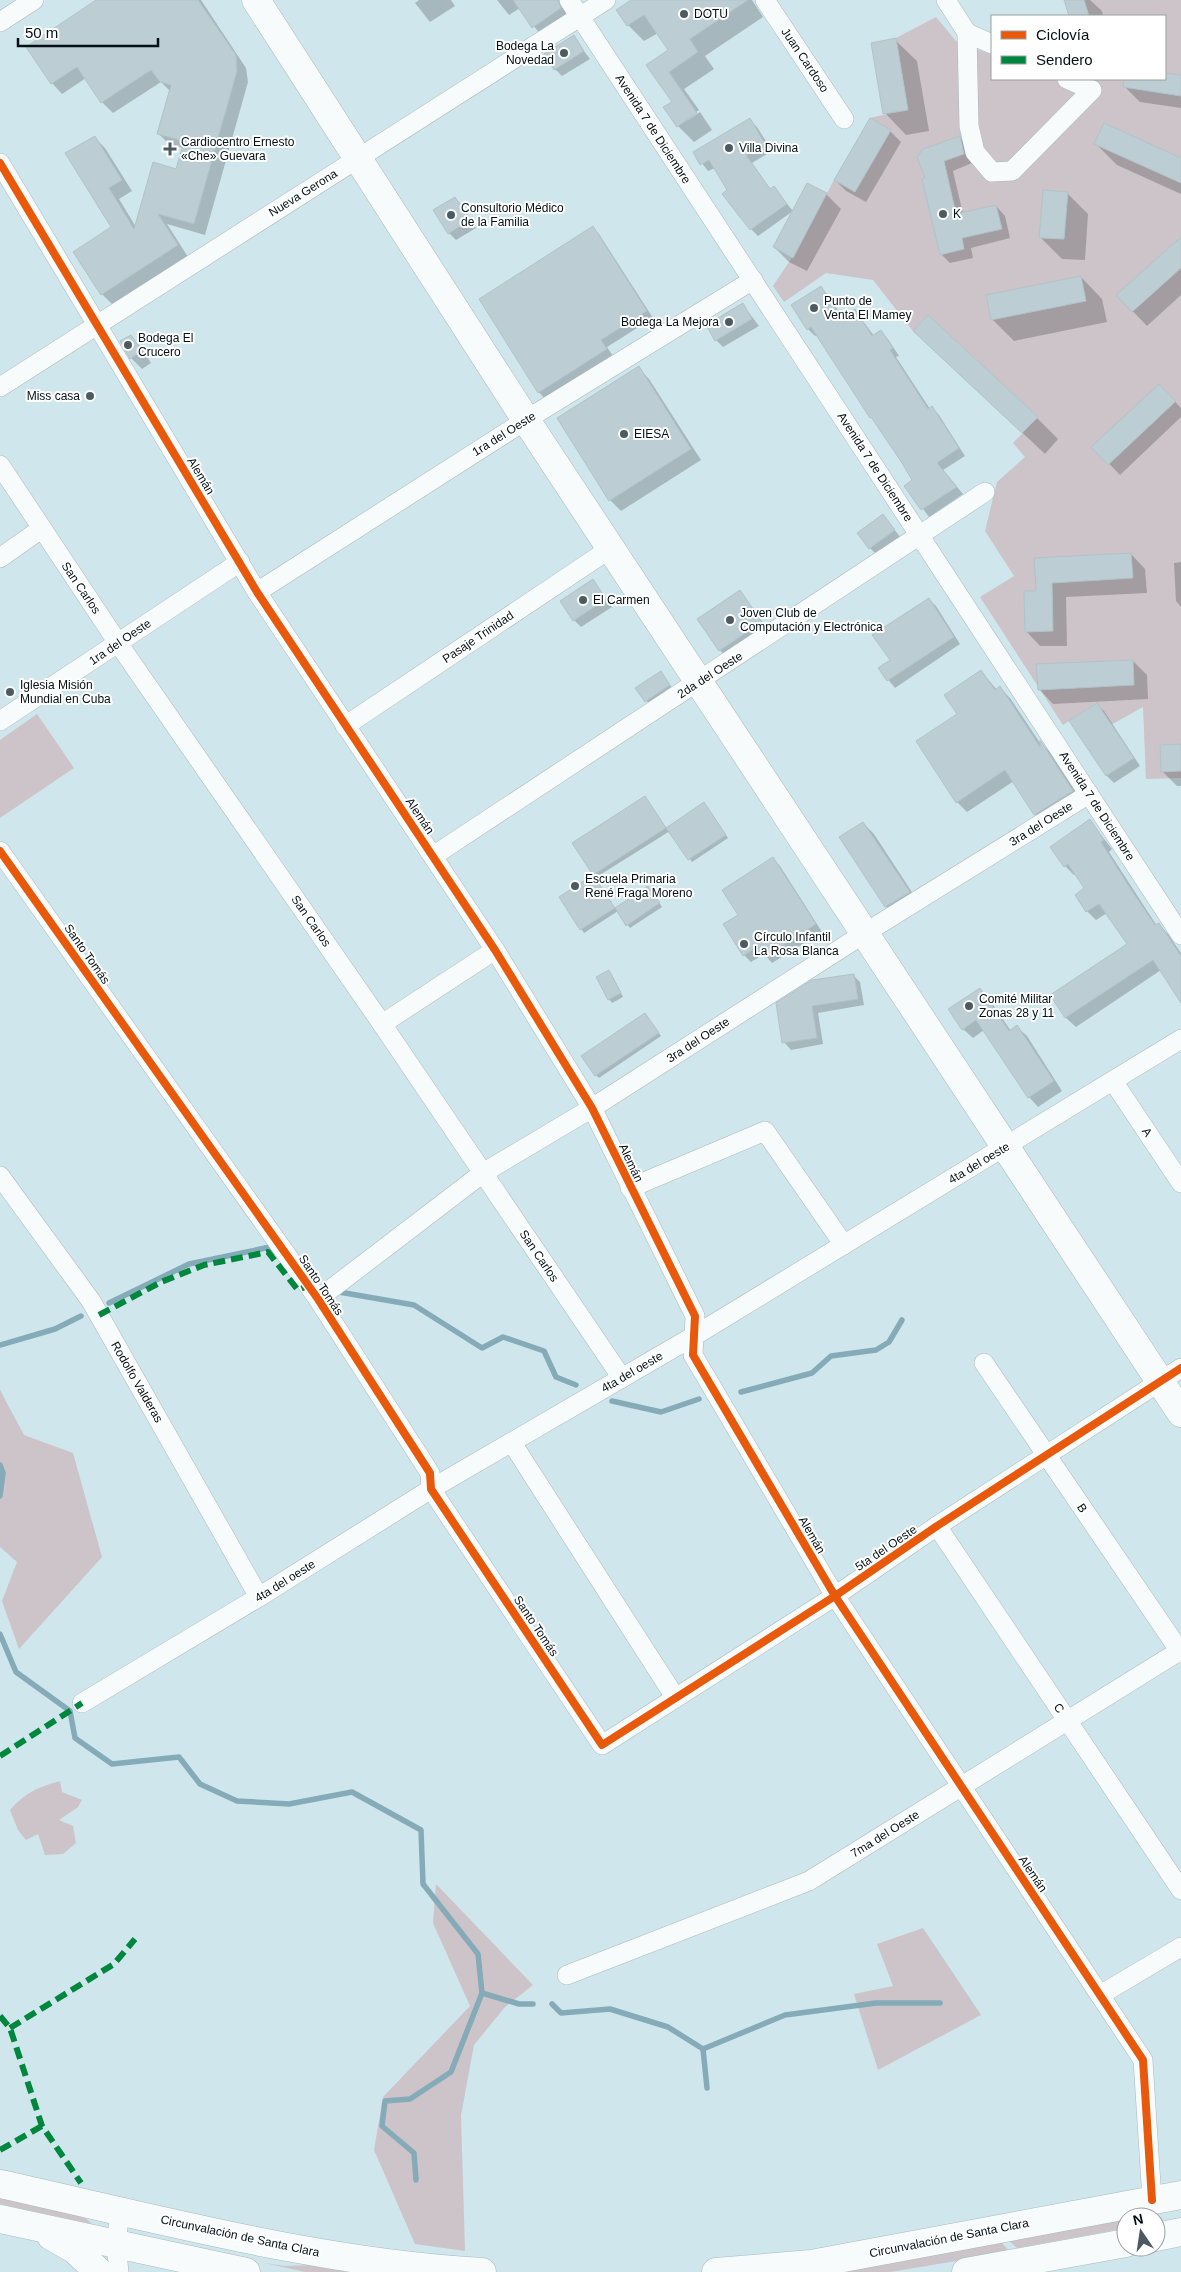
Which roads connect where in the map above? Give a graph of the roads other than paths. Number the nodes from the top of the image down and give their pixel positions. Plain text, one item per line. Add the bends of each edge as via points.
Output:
1 (34, 0) edge
2 (256, 0) edge
3 (274, 0) edge
4 (569, 0) edge
5 (606, 0) edge
6 (765, 0) edge
7 (946, 0) edge
8 (580, 17) junction
9 (0, 22) edge
10 (967, 33) junction
11 (991, 44) edge
12 (1069, 80) edge
13 (844, 119) dead end
14 (363, 155) junction
15 (0, 163) edge
16 (753, 280) junction
17 (97, 324) junction
18 (0, 387) edge
19 (532, 417) junction
20 (0, 465) edge
21 (985, 492) dead end
22 (41, 529) junction
23 (920, 537) junction
24 (611, 548) junction
25 (0, 558) edge
26 (240, 562) junction
27 (257, 592) junction
28 (118, 643) junction
29 (704, 678) junction
30 (0, 721) edge
31 (345, 726) junction
32 (1089, 794) junction
33 (0, 850) edge
34 (433, 856) junction
35 (872, 929) junction
36 (1181, 935) edge
37 (495, 950) junction
38 (382, 1024) junction
39 (1181, 1039) edge
40 (1113, 1081) junction
41 (592, 1108) junction
42 (1012, 1142) junction
43 (483, 1173) junction
44 (0, 1176) edge
45 (1181, 1183) edge
46 (630, 1188) junction
47 (844, 1245) junction
48 (318, 1300) junction
49 (694, 1336) junction
50 (984, 1364) dead end
51 (1174, 1375) edge
52 (622, 1378) junction
53 (1181, 1413) edge
54 (512, 1443) junction
55 (1046, 1456) junction
56 (431, 1489) junction
57 (937, 1526) junction
58 (835, 1596) junction
59 (260, 1597) junction
60 (1181, 1651) edge
61 (675, 1697) junction
62 (82, 1703) dead end
63 (1068, 1721) junction
64 (602, 1745) joint
65 (961, 1787) junction
66 (1181, 1890) edge
67 (1181, 1947) edge
68 (567, 1976) dead end
69 (1100, 1995) junction
70 (0, 2184) edge
71 (1181, 2195) edge
72 (1152, 2200) junction
73 (120, 2211) junction
74 (0, 2219) edge
75 (37, 2227) junction
76 (1181, 2232) edge
77 (1166, 2235) edge
78 (116, 2244) junction
79 (1116, 2245) edge
80 (218, 2266) junction
81 (99, 2272) edge
82 (119, 2272) edge
83 (189, 2272) edge
84 (246, 2272) edge
85 (482, 2272) edge
86 (716, 2272) edge
87 (966, 2272) edge

1 - 9 street
2 - 14 main road
3 - 14 main road
4 - 8 street, Avenida 7 de Diciembre
5 - 8 street, Nueva Gerona
6 - 13 street, Juan Cardoso
7 - 10 street
8 - 14 street, Nueva Gerona
8 - 16 street, Avenida 7 de Diciembre
10 - 11 street
10 - 12 street via 970,126 975,152 992,172 1012,171 1092,90
14 - 17 street, Nueva Gerona
14 - 19 main road
15 - 17 street, Alemán
16 - 19 street, 1ra del Oeste
16 - 23 street, Avenida 7 de Diciembre
17 - 18 street, Nueva Gerona
17 - 26 street, Alemán
19 - 24 main road
19 - 27 street, 1ra del Oeste
19 - 29 main road
20 - 22 street, San Carlos
21 - 23 street, 2da del Oeste
22 - 25 street
22 - 28 street, San Carlos
23 - 29 street, 2da del Oeste
23 - 32 street, Avenida 7 de Diciembre
24 - 29 main road
24 - 31 street, Pasaje Trinidad
26 - 27 street, Alemán
26 - 28 street, 1ra del Oeste
27 - 31 street, Alemán
28 - 30 street, 1ra del Oeste
28 - 38 street, San Carlos
29 - 34 street, 2da del Oeste
29 - 35 main road
31 - 34 street, Alemán
32 - 35 street, 3ra del Oeste
32 - 36 street, Avenida 7 de Diciembre
33 - 48 street, Santo Tomás
34 - 37 street, Alemán
35 - 41 street, 3ra del Oeste
35 - 42 main road
37 - 38 street
37 - 41 street, Alemán
38 - 43 street, San Carlos
39 - 40 street, 4ta del oeste
40 - 42 street, 4ta del oeste
40 - 45 street, A
41 - 43 street, 3ra del Oeste
41 - 46 street, Alemán
42 - 47 street, 4ta del oeste
42 - 51 main road
43 - 48 street, 3ra del Oeste
43 - 52 street, San Carlos
44 - 59 street, Rodolfo Valderas via 91,1301
46 - 47 street via 766,1131
46 - 49 street, Alemán via 695,1316
47 - 49 street, 4ta del oeste
48 - 56 street, Santo Tomás via 430,1473
49 - 52 street, 4ta del oeste
49 - 58 street, Alemán via 693,1355
50 - 55 street, B
51 - 53 main road
51 - 55 street, 5ta del Oeste
52 - 54 street, 4ta del oeste
54 - 56 street, 4ta del oeste
54 - 61 street
55 - 57 street, 5ta del Oeste
55 - 60 street, B
56 - 59 street, 4ta del oeste
56 - 64 street, Santo Tomás
57 - 58 street, 5ta del Oeste
57 - 63 street, C
58 - 61 street, 5ta del Oeste
58 - 65 street, Alemán
59 - 62 street, 4ta del oeste
60 - 63 street, 7ma del Oeste
61 - 64 street, 5ta del Oeste
63 - 65 street, 7ma del Oeste
63 - 66 street, C
65 - 68 street, 7ma del Oeste via 809,1881
65 - 69 street, Alemán
67 - 69 street
69 - 72 street, Alemán via 1143,2060
70 - 73 main road, Circunvalación de Santa Clara
71 - 72 main road, Circunvalación de Santa Clara
72 - 86 main road, Circunvalación de Santa Clara via 811,2264
73 - 78 street
73 - 85 main road, Circunvalación de Santa Clara via 299,2249 426,2269
74 - 75 main road
75 - 78 main road
75 - 81 main road via 74,2249
76 - 77 main road
78 - 80 main road
78 - 82 street
79 - 87 main road
80 - 83 main road
80 - 84 main road

